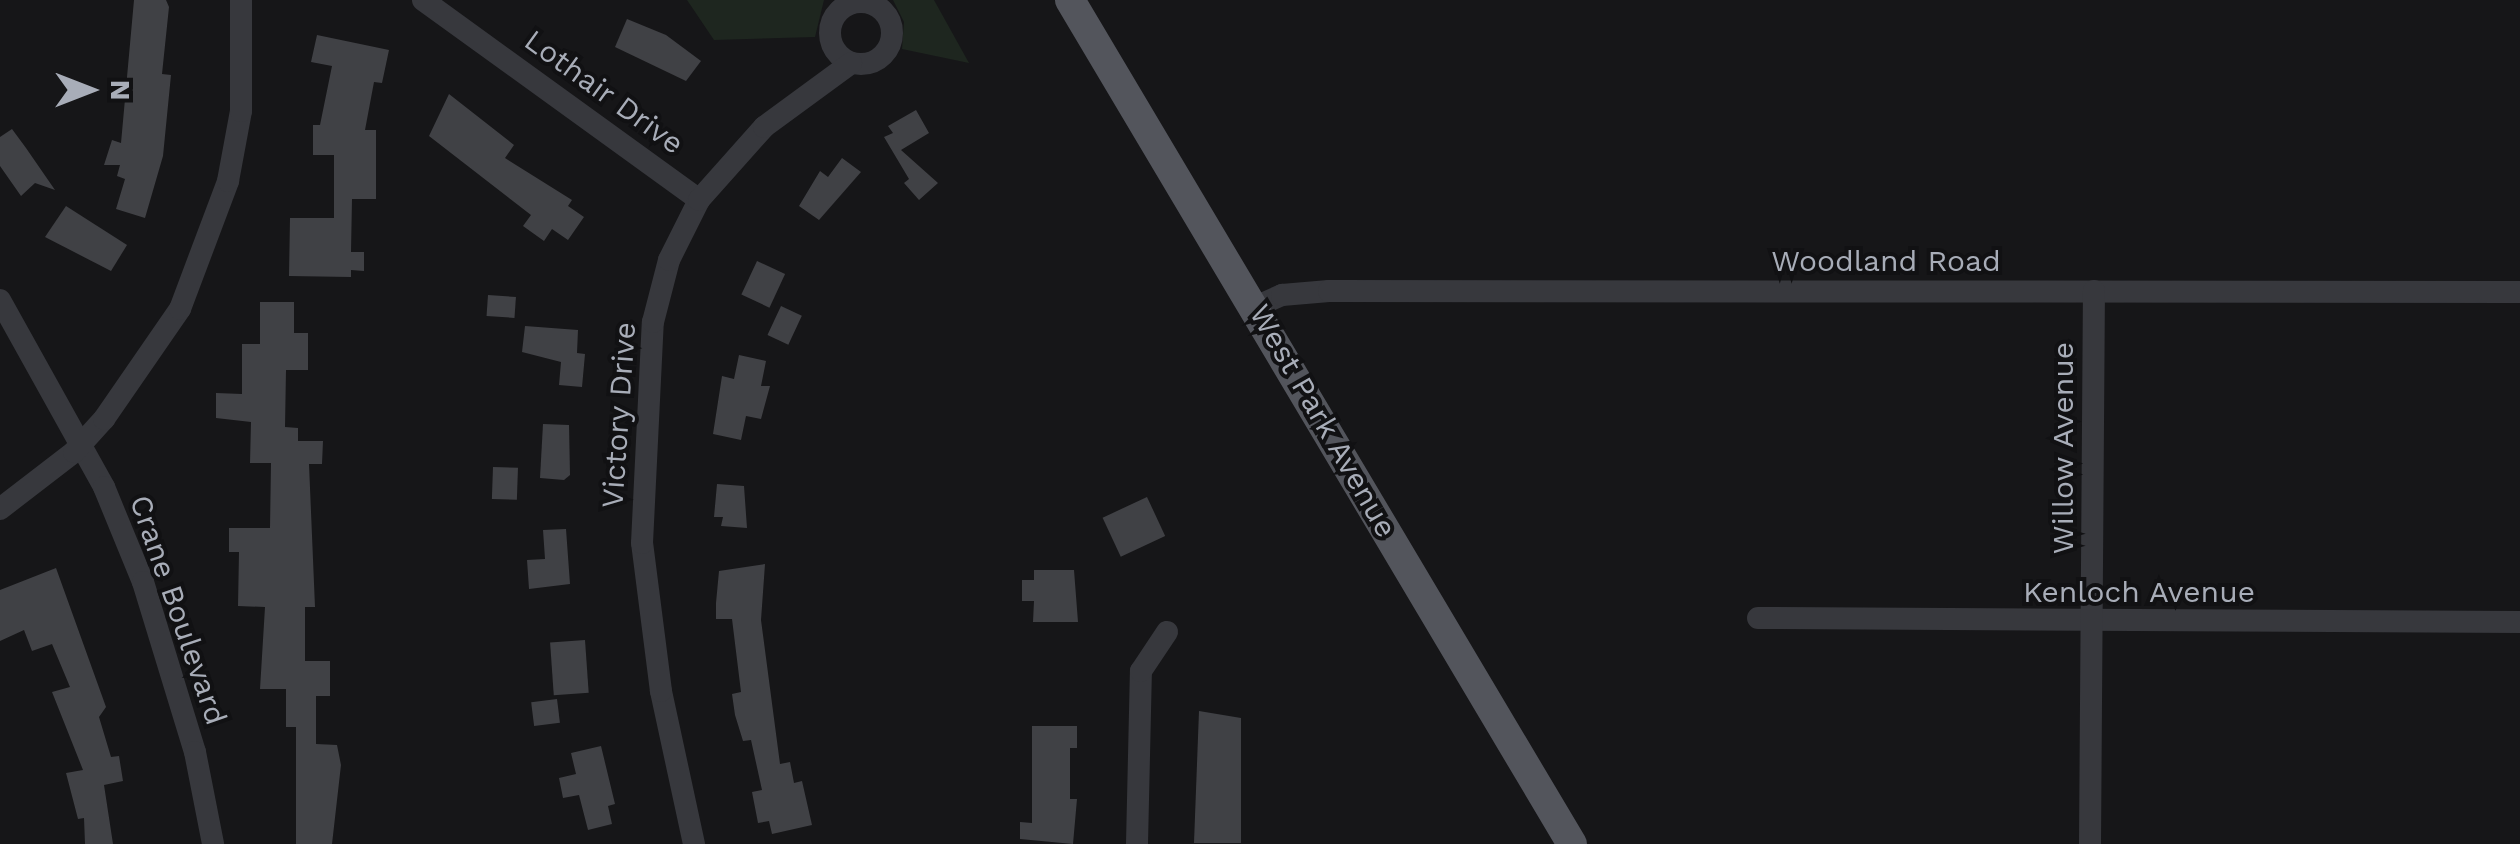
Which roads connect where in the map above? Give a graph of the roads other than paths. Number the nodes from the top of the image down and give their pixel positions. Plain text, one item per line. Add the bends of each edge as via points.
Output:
1 (241, 0) edge
2 (423, 0) edge
3 (1070, 0) edge
4 (851, 62) dead end
5 (699, 200) junction
6 (2094, 291) junction
7 (2520, 292) edge
8 (0, 300) edge
9 (1256, 306) junction
10 (81, 443) junction
11 (0, 509) edge
12 (1758, 618) dead end
13 (2520, 622) edge
14 (2093, 623) junction
15 (1167, 632) dead end
16 (213, 844) edge
17 (694, 844) edge
18 (1137, 844) edge
19 (1572, 844) edge
20 (2090, 844) edge

1 - 10 street via 241,111 206,249 180,309 140,374
2 - 5 street, Lothair Drive
3 - 9 main road, West Park Avenue
4 - 5 street, Victory Drive via 764,127
5 - 17 street, Victory Drive via 668,260 654,322 641,505 660,690
6 - 7 street, Woodland Road
6 - 9 street, Woodland Road via 1329,291 1282,295
6 - 14 street, Willow Avenue
8 - 10 street, Crane Boulevard
9 - 19 main road, West Park Avenue
10 - 11 street
10 - 16 street, Crane Boulevard via 160,631
12 - 14 street, Kenloch Avenue
13 - 14 street, Kenloch Avenue
14 - 20 street, Willow Avenue
15 - 18 street via 1141,671

